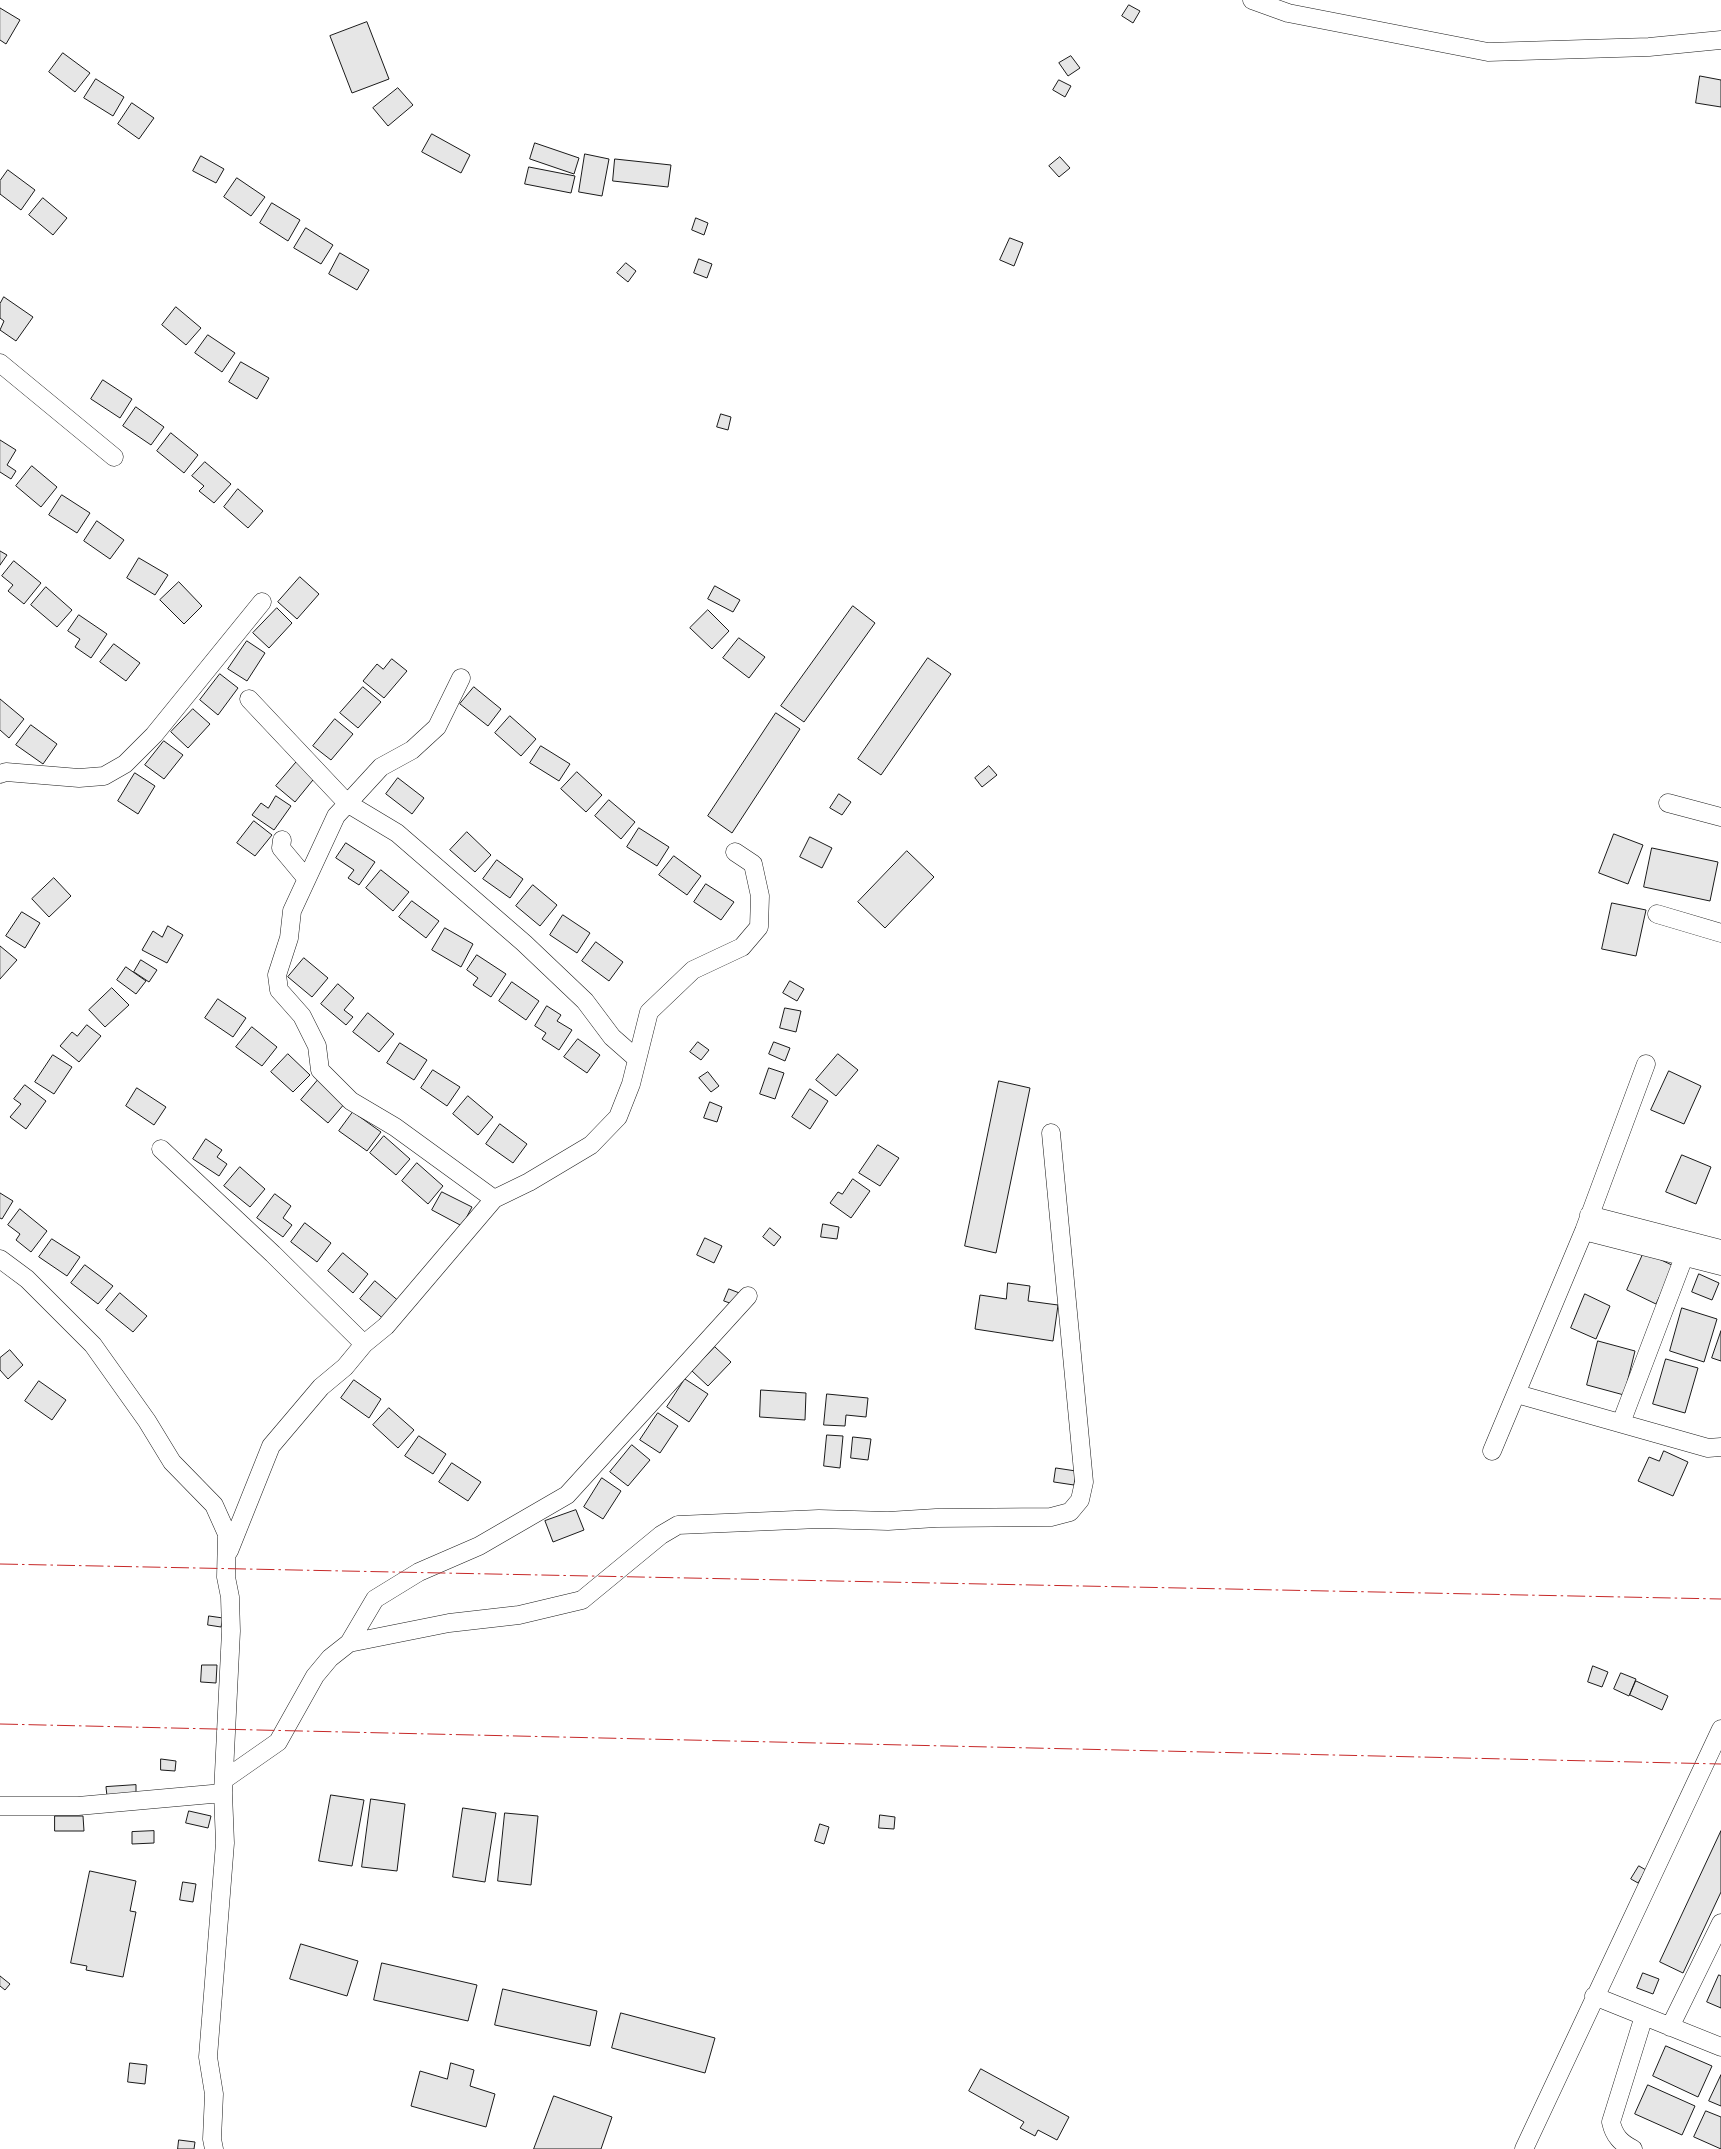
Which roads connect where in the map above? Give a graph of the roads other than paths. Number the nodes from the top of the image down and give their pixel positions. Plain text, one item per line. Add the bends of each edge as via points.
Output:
1 (1252, 0) edge
2 (1721, 40) edge
3 (0, 363) edge
4 (114, 457) dead end
5 (262, 602) dead end
6 (461, 678) dead end
7 (249, 699) dead end
8 (2, 769) edge
9 (1668, 802) dead end
10 (347, 803) junction
11 (1721, 817) edge
12 (282, 840) dead end
13 (736, 852) dead end
14 (306, 878) junction
15 (1657, 914) dead end
16 (1721, 933) edge
17 (637, 1059) junction
18 (1646, 1064) dead end
19 (1051, 1133) dead end
20 (161, 1149) dead end
21 (494, 1200) junction
22 (1586, 1223) junction
23 (1721, 1249) edge
24 (1684, 1257) junction
25 (0, 1260) edge
26 (1721, 1266) edge
27 (748, 1296) dead end
28 (364, 1344) junction
29 (1517, 1394) junction
30 (1621, 1424) junction
31 (1721, 1447) edge
32 (1492, 1451) dead end
33 (226, 1558) junction
34 (349, 1644) junction
35 (1721, 1730) edge
36 (224, 1786) junction
37 (0, 1806) edge
38 (1721, 1922) edge
39 (1594, 1996) junction
40 (1644, 2016) junction
41 (1670, 2027) junction
42 (1721, 2048) edge
43 (214, 2149) edge
44 (1524, 2149) edge
45 (1633, 2149) edge

1 - 2 street via 1288,13 1488,52 1649,47
3 - 4 street
5 - 8 street via 154,735 125,764 104,776 80,778
6 - 10 street via 437,727 412,750 381,767
7 - 10 street
9 - 11 street
10 - 14 street via 336,816
10 - 17 street via 397,833 524,943 585,1001 612,1037
12 - 14 street via 281,848
13 - 17 street via 753,864 760,896 759,927 742,947 693,970 649,1012
14 - 21 street via 292,911 289,938 277,974 279,990 302,1016 316,1046 320,1070 351,1101 395,1127
15 - 16 street
17 - 21 street via 618,1117 591,1145
18 - 22 street
19 - 34 street via 1084,1482 1080,1500 1070,1512 1051,1518 678,1525 661,1535 582,1600 520,1615 449,1623
20 - 28 street
21 - 28 street via 386,1326
22 - 23 street
22 - 24 street
22 - 29 street
24 - 26 street
24 - 30 street
25 - 33 street via 27,1279 93,1345 172,1462 214,1505 227,1534
27 - 34 street via 567,1495 479,1546 418,1572 376,1599
28 - 33 street via 345,1367 321,1387 271,1446
29 - 30 street
29 - 32 street
30 - 31 street via 1708,1448
33 - 36 street via 230,1632
34 - 36 street via 330,1658 315,1676 278,1742
35 - 39 street
36 - 37 street via 78,1806
36 - 43 street via 223,1876 208,2057 214,2094
38 - 41 street
39 - 40 street
39 - 44 street
40 - 41 street
40 - 45 street via 1611,2122 1614,2134
41 - 42 street

